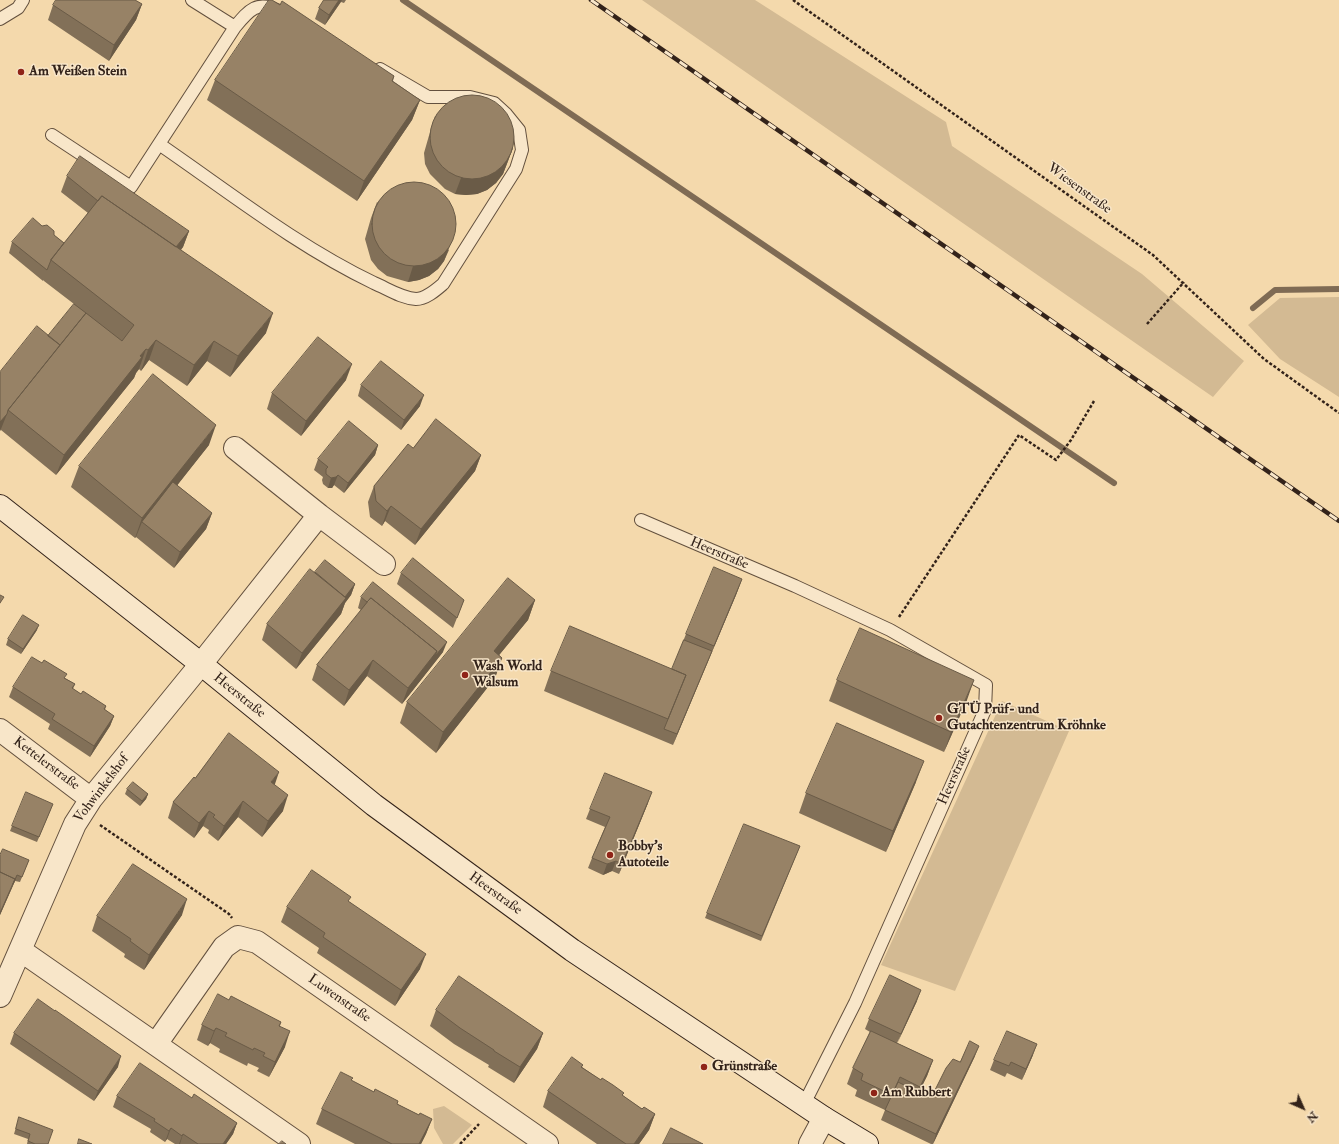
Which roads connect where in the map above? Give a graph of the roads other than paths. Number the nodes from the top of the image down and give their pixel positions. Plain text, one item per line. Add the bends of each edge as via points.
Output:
1 (23, 0) edge
2 (192, 0) edge
3 (292, 18) edge
4 (0, 19) edge
5 (235, 27) junction
6 (367, 61) edge
7 (52, 135) dead end
8 (159, 144) junction
9 (235, 448) dead end
10 (0, 506) edge
11 (319, 515) junction
12 (641, 520) dead end
13 (384, 564) dead end
14 (201, 664) junction
15 (0, 730) edge
16 (87, 806) junction
17 (20, 950) junction
18 (0, 996) edge
19 (156, 1044) junction
20 (804, 1104) junction
21 (824, 1118) junction
22 (299, 1144) edge
23 (547, 1144) edge
24 (810, 1144) edge
25 (867, 1144) edge

1 - 4 lane via 18,8
2 - 5 lane
3 - 5 lane via 264,5 247,12
5 - 8 lane
6 - 8 lane via 428,97 470,97 494,103 519,130 522,150 516,169 442,284 435,292 418,299 403,297 342,268
7 - 8 lane via 131,187
9 - 11 street
10 - 14 street, Heerstraße
11 - 13 street
11 - 14 street, Heerstraße
12 - 20 lane, Heerstraße via 890,630 986,685 985,710 855,1004
14 - 16 street, Vohwinkelshof
14 - 20 street, Heerstraße via 374,805 572,950
15 - 16 street, Kettelerstraße
16 - 17 street, Vohwinkelshof via 75,824
17 - 18 street, Vohwinkelshof
17 - 19 street
19 - 22 street
19 - 23 street, Luwenstraße via 224,947 238,937 257,942
20 - 21 street, Heerstraße
21 - 24 street
21 - 25 street, Heerstraße

